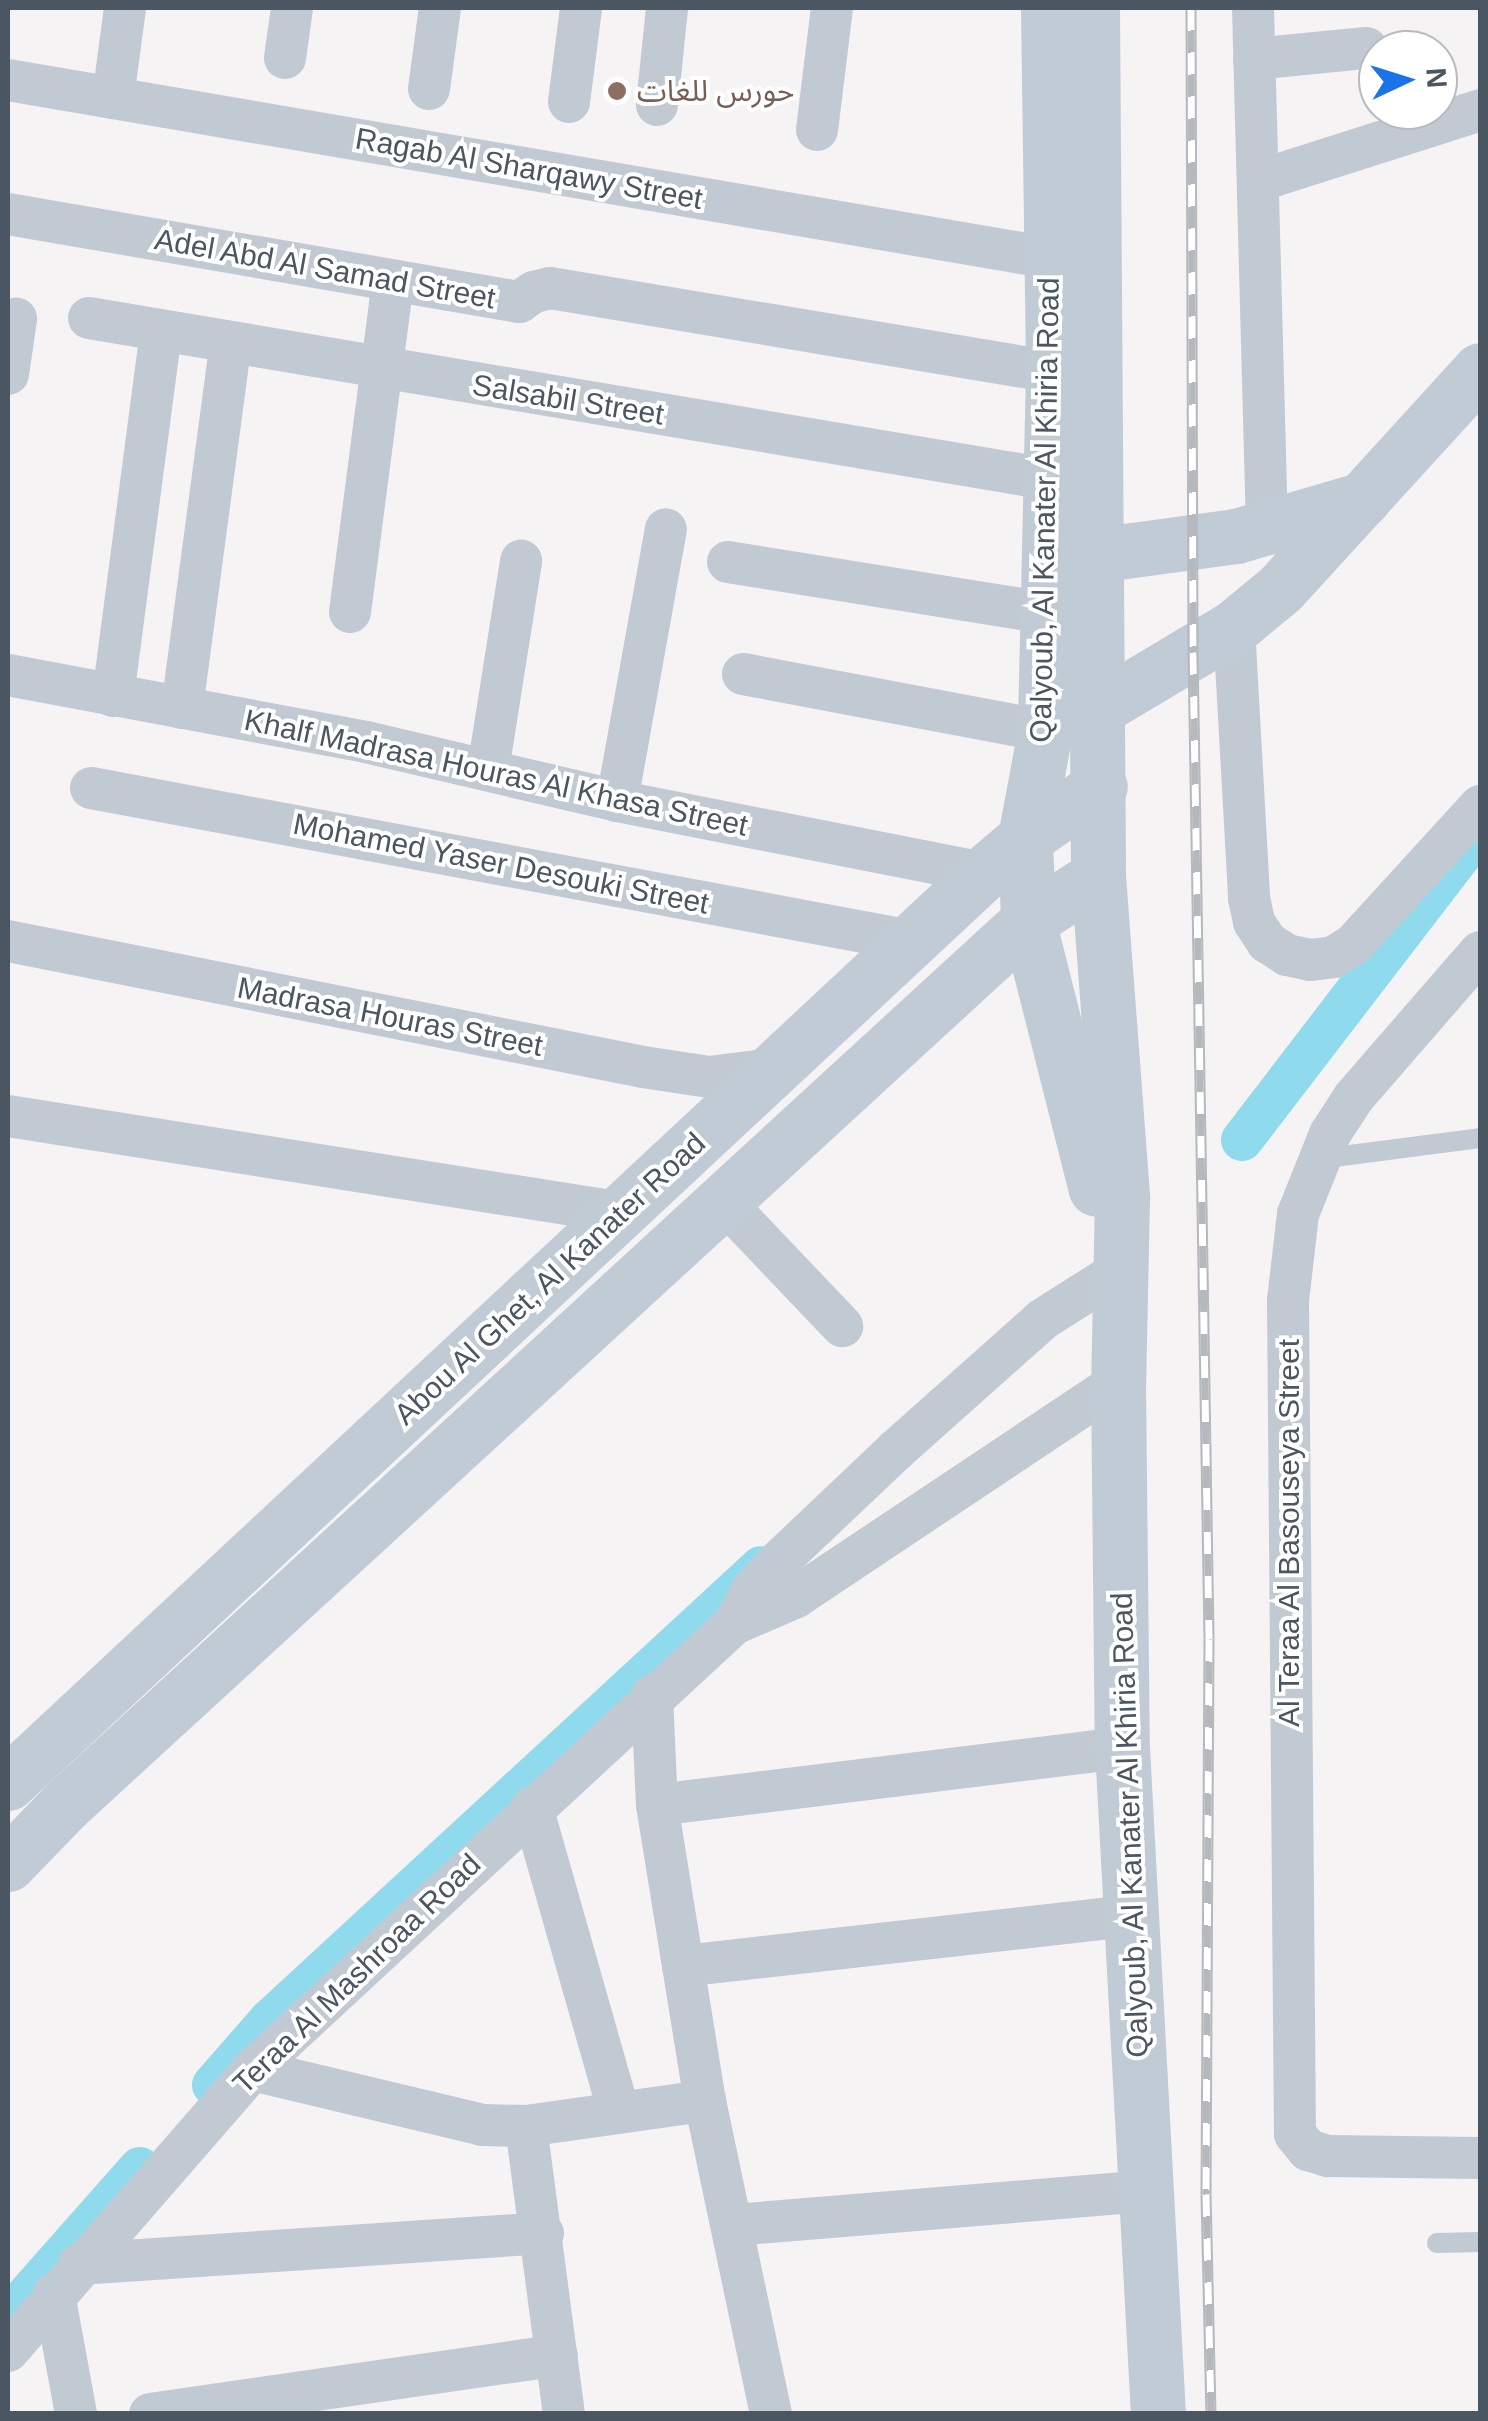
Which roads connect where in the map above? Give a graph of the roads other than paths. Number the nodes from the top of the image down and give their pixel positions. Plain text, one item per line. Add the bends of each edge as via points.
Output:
1 (125, 8) edge
2 (292, 8) edge
3 (440, 8) edge
4 (581, 8) edge
5 (667, 8) edge
6 (832, 8) edge
7 (1048, 8) edge
8 (1092, 8) edge
9 (1253, 8) edge
10 (1358, 49) edge
11 (285, 58) dead end
12 (1254, 59) junction
13 (8, 80) edge
14 (429, 89) dead end
15 (113, 98) junction
16 (569, 102) dead end
17 (656, 105) dead end
18 (1480, 110) edge
19 (817, 130) dead end
20 (1258, 182) junction
21 (8, 214) edge
22 (1050, 258) junction
23 (394, 281) junction
24 (89, 318) dead end
25 (16, 319) dead end
26 (161, 332) junction
27 (231, 343) junction
28 (382, 370) junction
29 (1480, 370) edge
30 (1053, 372) junction
31 (8, 374) edge
32 (1048, 479) junction
33 (1362, 499) junction
34 (666, 529) dead end
35 (1267, 530) junction
36 (1096, 555) junction
37 (521, 560) dead end
38 (728, 562) dead end
39 (350, 612) dead end
40 (1045, 614) junction
41 (1234, 627) junction
42 (743, 674) dead end
43 (8, 676) edge
44 (113, 696) junction
45 (182, 708) junction
46 (1097, 708) junction
47 (1045, 730) junction
48 (488, 770) junction
49 (1100, 786) junction
50 (91, 788) dead end
51 (617, 801) junction
52 (1480, 806) edge
53 (1025, 838) junction
54 (984, 873) junction
55 (1098, 876) junction
56 (1028, 920) junction
57 (8, 940) edge
58 (912, 941) junction
59 (1480, 952) edge
60 (774, 1069) junction
61 (8, 1116) edge
62 (1480, 1138) edge
63 (1318, 1160) junction
64 (723, 1201) junction
65 (623, 1214) junction
66 (1119, 1253) junction
67 (842, 1326) dead end
68 (1118, 1382) junction
69 (734, 1624) junction
70 (652, 1696) junction
71 (1122, 1748) junction
72 (8, 1783) edge
73 (656, 1805) junction
74 (532, 1808) junction
75 (8, 1864) edge
76 (1131, 1916) junction
77 (683, 1966) junction
78 (252, 2070) junction
79 (705, 2100) junction
80 (619, 2113) junction
81 (526, 2126) junction
82 (1480, 2158) edge
83 (1145, 2191) junction
84 (733, 2225) junction
85 (542, 2233) junction
86 (1480, 2242) edge
87 (1437, 2243) dead end
88 (66, 2279) junction
89 (8, 2351) edge
90 (557, 2355) junction
91 (76, 2414) edge
92 (150, 2414) edge
93 (564, 2414) edge
94 (771, 2414) edge
95 (1158, 2414) edge

1 - 15 street
2 - 11 street
3 - 14 street
4 - 16 street
5 - 17 street
6 - 19 street
7 - 22 main road, Qalyoub, Al Kanater Al Khiria Road
8 - 36 main road, Qalyoub, Al Kanater Al Khiria Road
9 - 12 street
10 - 12 street
12 - 20 street
13 - 15 street, Ragab Al Sharqawy Street
15 - 22 street, Ragab Al Sharqawy Street
18 - 20 street
20 - 35 street
21 - 23 street, Adel Abd Al Samad Street
22 - 30 main road, Qalyoub, Al Kanater Al Khiria Road
23 - 28 street
23 - 30 street, Adel Abd Al Samad Street via 519,302 550,288
24 - 26 street, Salsabil Street
25 - 31 street
26 - 27 street, Salsabil Street
26 - 44 street
27 - 28 street, Salsabil Street
27 - 45 street
28 - 32 street, Salsabil Street
28 - 39 street
29 - 33 main road
30 - 32 main road, Qalyoub, Al Kanater Al Khiria Road
32 - 40 main road, Qalyoub, Al Kanater Al Khiria Road
33 - 35 main road
33 - 41 main road via 1292,577
34 - 51 street
35 - 36 main road
36 - 46 main road, Qalyoub, Al Kanater Al Khiria Road
37 - 48 street
38 - 40 street
40 - 47 main road, Qalyoub, Al Kanater Al Khiria Road
41 - 46 main road
41 - 52 street via 1249,898 1267,942 1310,960 1354,944
42 - 47 street
43 - 44 street, Khalf Madrasa Houras Al Khasa Street
44 - 45 street, Khalf Madrasa Houras Al Khasa Street
45 - 48 street, Khalf Madrasa Houras Al Khasa Street
46 - 49 main road, Qalyoub, Al Kanater Al Khiria Road
47 - 53 main road, Qalyoub, Al Kanater Al Khiria Road
48 - 51 street, Khalf Madrasa Houras Al Khasa Street
49 - 53 main road, Abou Al Ghet, Al Kanater Road
49 - 55 main road, Qalyoub, Al Kanater Al Khiria Road
50 - 58 street, Mohamed Yaser Desouki Street
51 - 54 street, Khalf Madrasa Houras Al Khasa Street
53 - 54 main road, Abou Al Ghet, Al Kanater Road
53 - 56 main road, Qalyoub, Al Kanater Al Khiria Road
54 - 58 main road, Abou Al Ghet, Al Kanater Road
55 - 56 main road, Abou Al Ghet, Al Kanater Road
55 - 66 main road, Qalyoub, Al Kanater Al Khiria Road via 1122,1198
56 - 64 main road, Abou Al Ghet, Al Kanater Road
56 - 66 main road, Qalyoub, Al Kanater Al Khiria Road via 1100,1205
57 - 60 street, Madrasa Houras Street via 643,1067 710,1077
58 - 60 main road, Abou Al Ghet, Al Kanater Road
59 - 63 street, Al Teraa Al Basouseya Street via 1354,1097
60 - 65 main road, Abou Al Ghet, Al Kanater Road
61 - 65 street
62 - 63 lane
63 - 82 street, Al Teraa Al Basouseya Street via 1298,1214 1288,1300 1294,2134 1308,2150 1328,2156
64 - 67 street
64 - 75 main road, Abou Al Ghet, Al Kanater Road
65 - 72 main road, Abou Al Ghet, Al Kanater Road
66 - 68 main road, Qalyoub, Al Kanater Al Khiria Road
66 - 69 street, Teraa Al Mashroaa Road via 778,1562
68 - 69 street, Teraa Al Mashroaa Road via 796,1597
68 - 71 main road, Qalyoub, Al Kanater Al Khiria Road
69 - 70 street, Teraa Al Mashroaa Road
70 - 73 street
70 - 74 street, Teraa Al Mashroaa Road
71 - 73 street
71 - 76 main road, Qalyoub, Al Kanater Al Khiria Road
73 - 77 street
74 - 78 street, Teraa Al Mashroaa Road
74 - 80 street
76 - 77 street
76 - 83 main road, Qalyoub, Al Kanater Al Khiria Road
77 - 79 street
78 - 81 street via 482,2125
78 - 88 street, Teraa Al Mashroaa Road
79 - 80 street
79 - 84 street
80 - 81 street
81 - 85 street
83 - 84 street
83 - 95 main road, Qalyoub, Al Kanater Al Khiria Road
84 - 94 street
85 - 88 street
85 - 90 street
86 - 87 lane
88 - 89 street, Teraa Al Mashroaa Road
88 - 91 street
90 - 92 street
90 - 93 street

